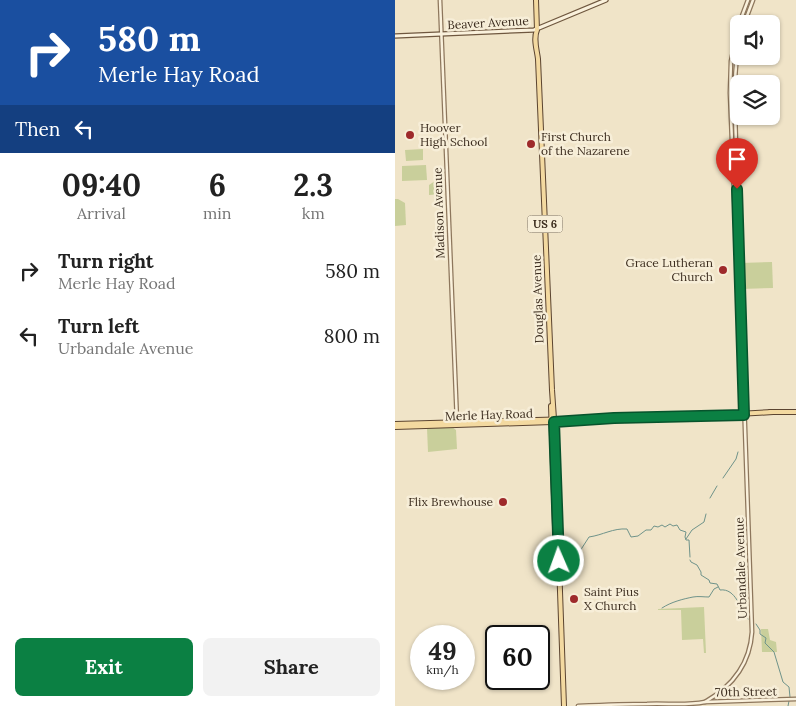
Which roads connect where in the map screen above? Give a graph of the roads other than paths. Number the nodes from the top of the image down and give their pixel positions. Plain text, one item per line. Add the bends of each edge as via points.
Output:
1 (439, 0) edge
2 (536, 0) edge
3 (606, 0) edge
4 (748, 0) edge
5 (753, 0) edge
6 (742, 15) edge
7 (747, 15) edge
8 (537, 31) junction
9 (441, 34) junction
10 (395, 36) edge
11 (731, 65) edge
12 (736, 65) edge
13 (796, 412) edge
14 (744, 413) junction
15 (553, 421) junction
16 (457, 424) junction
17 (395, 426) edge
18 (796, 699) edge
19 (705, 702) junction
20 (564, 706) edge
21 (578, 706) edge

1 - 9 street, Madison Avenue
2 - 8 main road, Douglas Avenue / US 6
3 - 8 main road, Beaver Avenue
4 - 6 street, Urbandale Avenue
5 - 7 street
8 - 9 main road, Beaver Avenue
8 - 15 main road, Douglas Avenue / US 6
9 - 10 main road, Beaver Avenue
9 - 16 street, Madison Avenue
11 - 14 street, Urbandale Avenue
12 - 14 street, Urbandale Avenue
13 - 14 main road, Merle Hay Road
14 - 15 main road, Merle Hay Road
14 - 19 street, Urbandale Avenue via 751,645 739,672 725,688
15 - 16 main road, Merle Hay Road
15 - 20 main road, Douglas Avenue
16 - 17 main road, Merle Hay Road
18 - 19 street, 70th Street
19 - 21 street, 70th Street via 671,706

